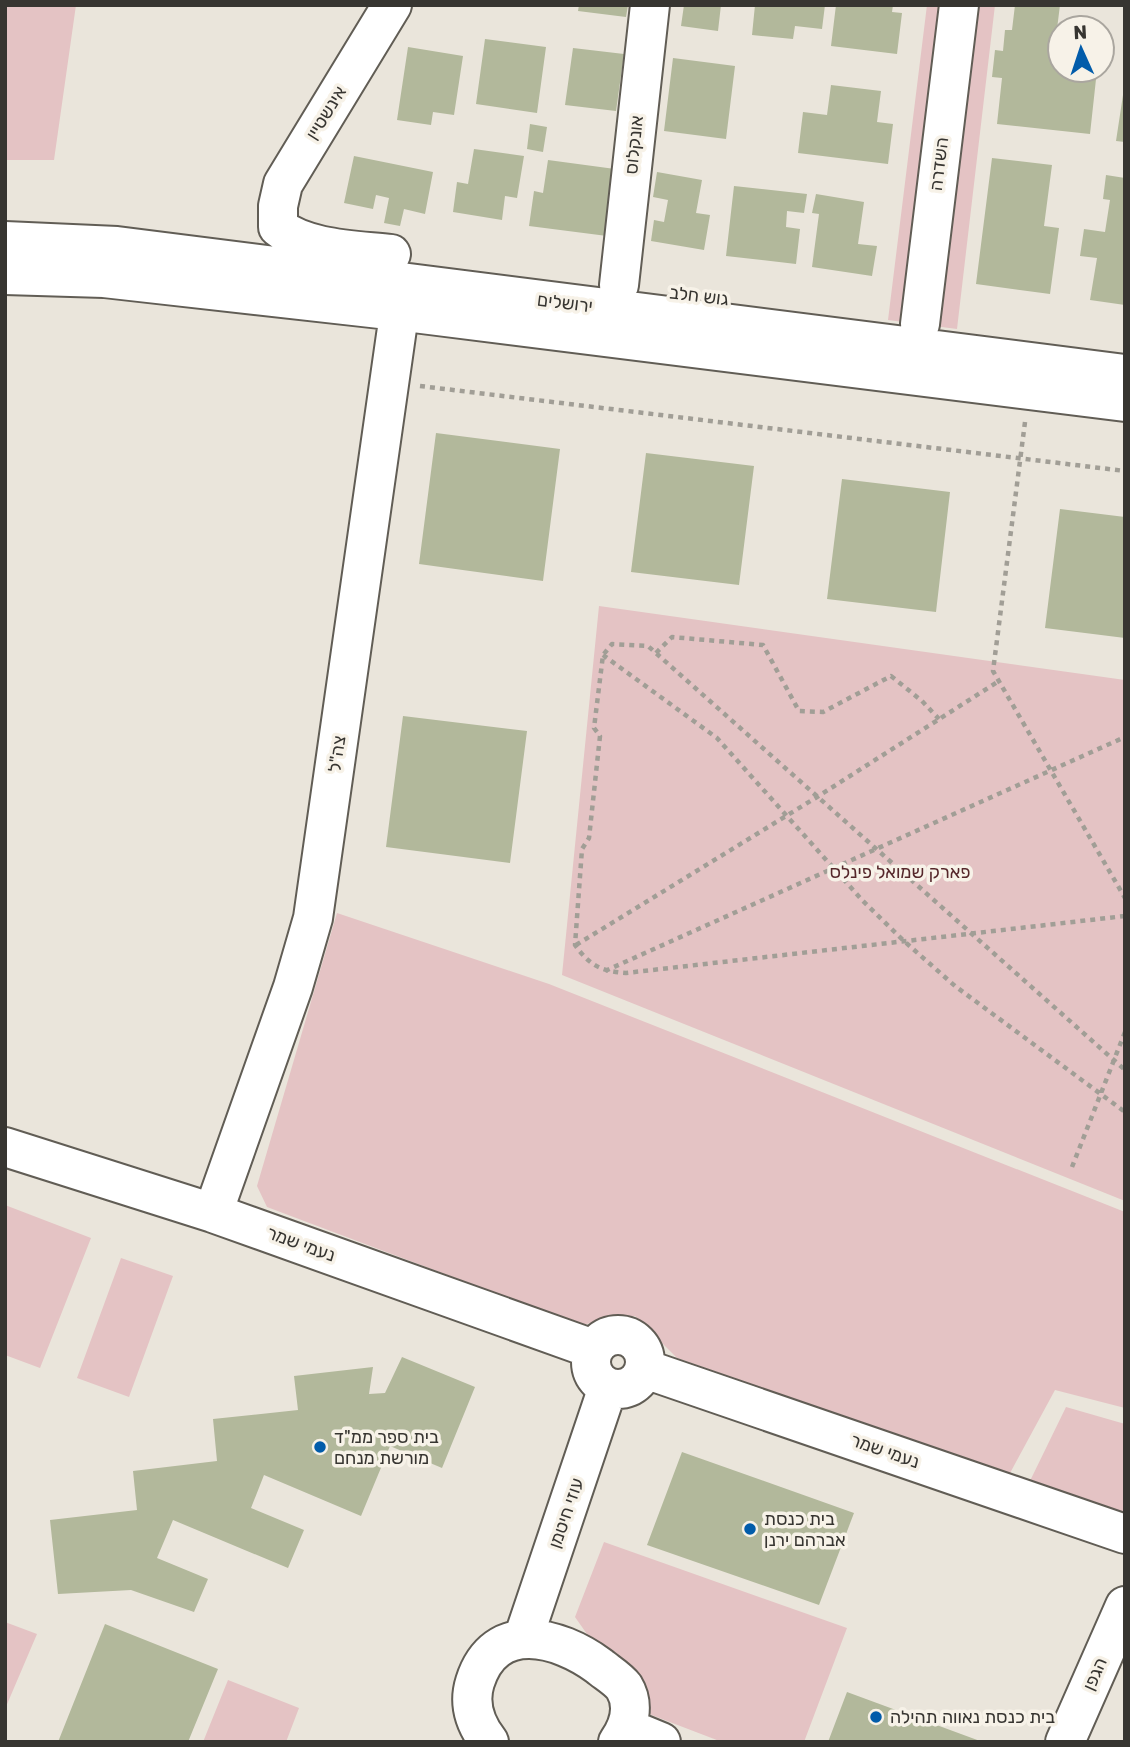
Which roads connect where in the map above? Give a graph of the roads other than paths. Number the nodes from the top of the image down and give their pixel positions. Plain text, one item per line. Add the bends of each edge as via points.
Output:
1 (392, 5) edge
2 (650, 5) edge
3 (959, 5) edge
4 (278, 227) joint
5 (5, 241) edge
6 (5, 275) edge
7 (619, 285) junction
8 (401, 296) junction
9 (920, 324) junction
10 (1125, 351) edge
11 (1125, 374) edge
12 (1125, 402) edge
13 (5, 1147) edge
14 (213, 1213) junction
15 (593, 1349) junction
16 (645, 1369) junction
17 (608, 1387) junction
18 (1125, 1534) edge
19 (1125, 1606) edge
20 (523, 1639) junction
21 (635, 1737) edge
22 (489, 1742) edge
23 (1065, 1742) edge

1 - 4 street, אינשטיין via 283,184
2 - 7 street, אונקלוס
3 - 9 street, השדרה
4 - 7 street, גוש חלב via 305,241
5 - 8 street, ירושלים via 117,246
6 - 8 street, ירושלים
7 - 9 street, גוש חלב
8 - 11 street, ירושלים
8 - 12 street, ירושלים
8 - 14 street, צה"ל via 313,918
9 - 10 street, גוש חלב
13 - 14 street, נעמי שמר
14 - 15 street, נעמי שמר
15 - 16 street via 614,1335 631,1338 643,1350
15 - 17 street via 594,1375
16 - 17 street via 635,1384
16 - 18 street, נעמי שמר
17 - 20 street, עוזי חיטמן
19 - 23 street, הגפן
20 - 21 street via 561,1643 613,1677 624,1687
20 - 22 street via 489,1657 478,1673 472,1692 473,1712

